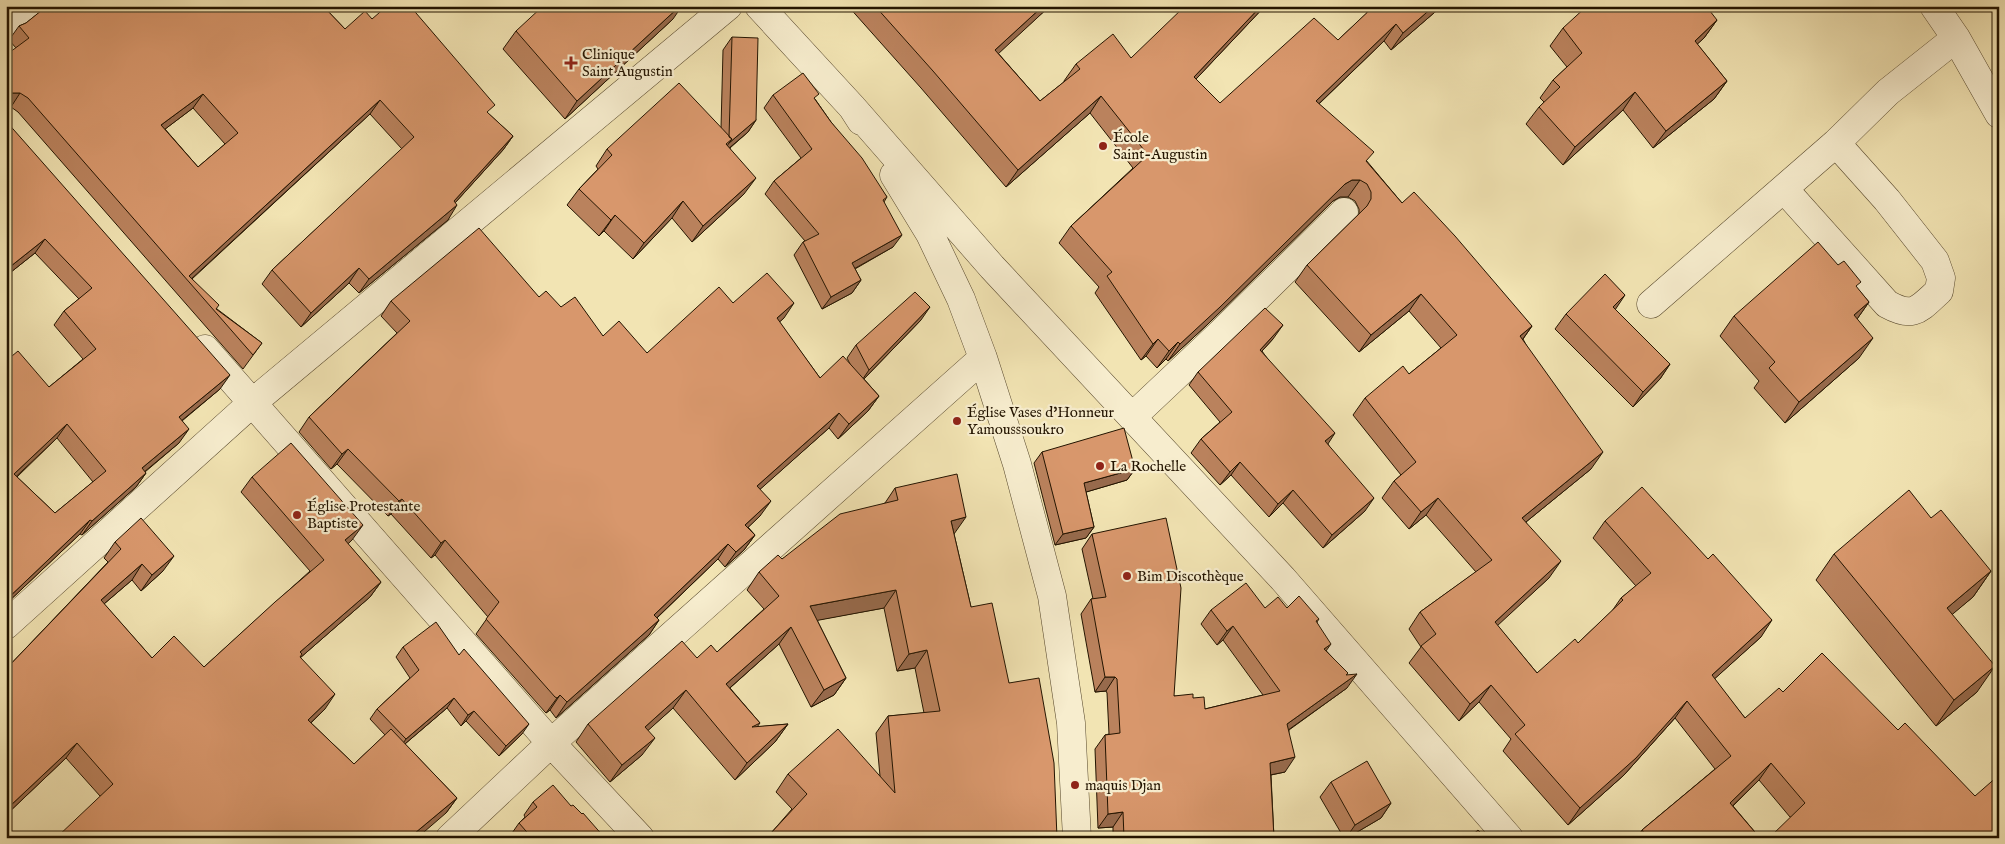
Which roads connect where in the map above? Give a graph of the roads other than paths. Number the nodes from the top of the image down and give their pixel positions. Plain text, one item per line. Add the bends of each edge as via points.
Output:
1 (30, 6) edge
2 (728, 6) edge
3 (760, 6) edge
4 (1934, 6) edge
5 (6, 25) edge
6 (1956, 38) junction
7 (852, 107) junction
8 (1999, 114) edge
9 (1836, 143) junction
10 (1784, 189) junction
11 (1344, 212) dead end
12 (1651, 304) dead end
13 (187, 329) edge
14 (984, 358) junction
15 (252, 403) junction
16 (1132, 417) junction
17 (7, 622) edge
18 (551, 743) junction
19 (450, 838) edge
20 (640, 838) edge
21 (1077, 838) edge
22 (1509, 838) edge

1 - 5 street
2 - 15 street
3 - 7 street
4 - 6 street
6 - 8 street
6 - 9 street via 1888,92
7 - 14 street via 930,234
7 - 16 street via 992,267
9 - 10 street
9 - 10 street via 1887,200 1935,262 1941,278 1939,291 1917,311 1900,312 1887,304
10 - 12 street
11 - 16 street
13 - 15 street
14 - 18 street
14 - 21 street via 1018,464 1052,596 1071,723
15 - 17 street
15 - 18 street
16 - 22 street via 1283,579
18 - 19 street
18 - 20 street

